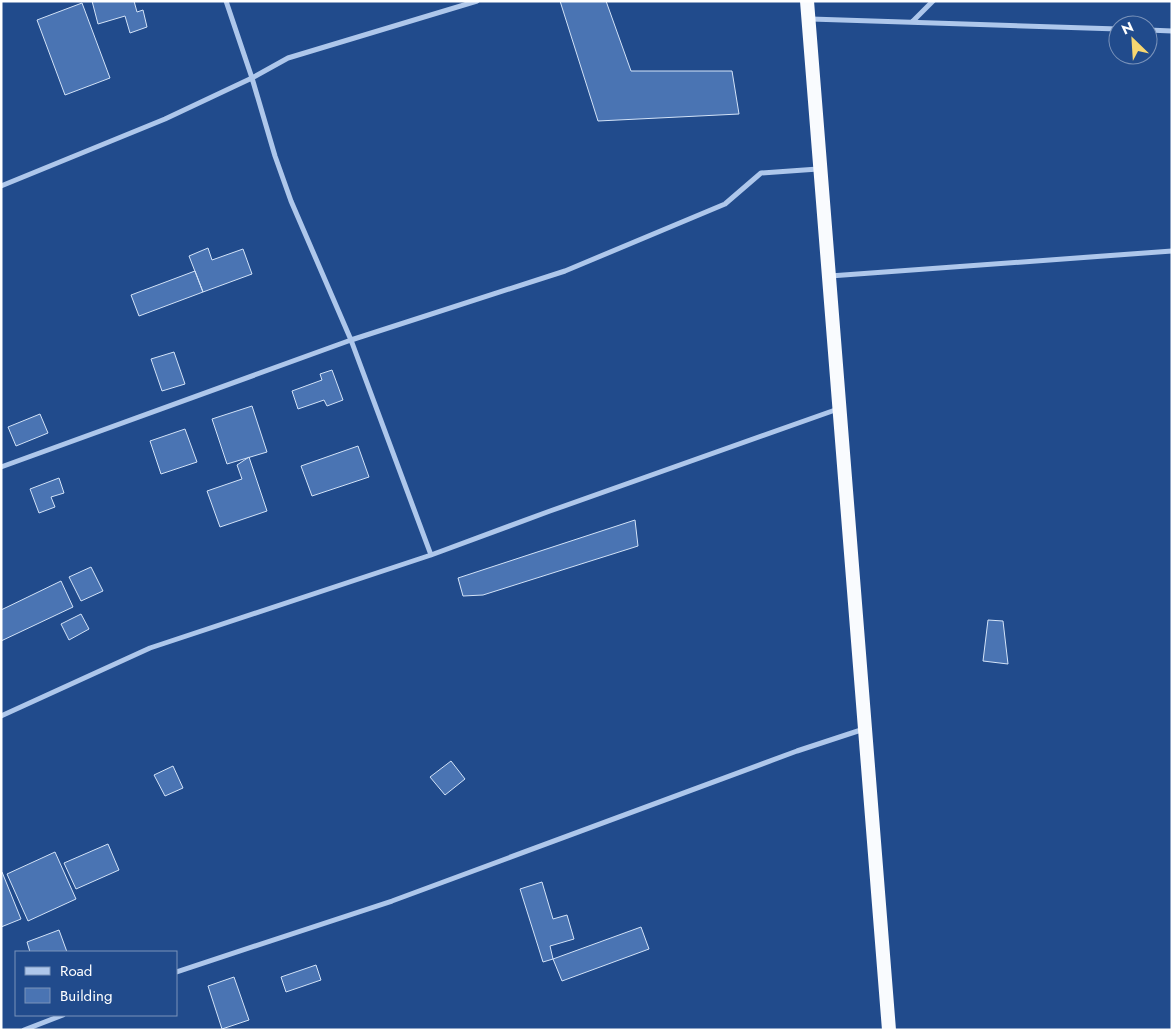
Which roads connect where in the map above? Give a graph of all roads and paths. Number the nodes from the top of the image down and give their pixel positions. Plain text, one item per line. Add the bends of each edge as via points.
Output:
1 (226, 1) edge
2 (477, 1) edge
3 (806, 1) edge
4 (933, 1) edge
5 (808, 19) junction
6 (912, 22) junction
7 (1108, 29) edge
8 (1158, 30) edge
9 (1172, 31) edge
10 (252, 78) junction
11 (819, 169) junction
12 (1, 186) edge
13 (1172, 251) edge
14 (827, 277) junction
15 (351, 340) junction
16 (838, 408) junction
17 (1, 467) edge
18 (431, 556) junction
19 (1, 716) edge
20 (865, 729) junction
21 (178, 971) edge
22 (60, 1016) edge
23 (24, 1030) edge
24 (889, 1030) edge

1 - 10 street
2 - 10 street via 288,58
3 - 5 highway
4 - 6 street
5 - 6 street
5 - 11 highway
6 - 7 street
8 - 9 street
10 - 12 street via 164,119
10 - 15 street via 291,201
11 - 14 highway
11 - 15 street via 762,173 725,204 565,271
13 - 14 street
14 - 16 highway
15 - 17 street
15 - 18 street
16 - 18 street
16 - 20 highway
18 - 19 street via 150,648
20 - 21 street via 797,751 392,901
20 - 24 highway
22 - 23 street

